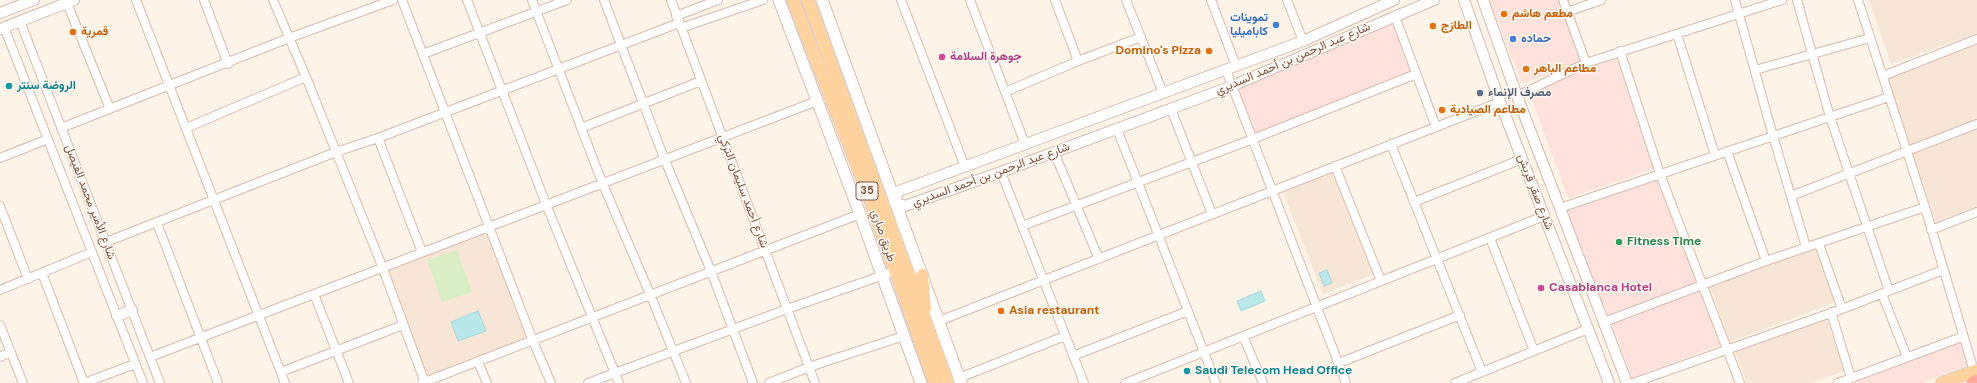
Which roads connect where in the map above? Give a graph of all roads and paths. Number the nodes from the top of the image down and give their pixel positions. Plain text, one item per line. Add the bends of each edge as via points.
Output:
1 (34, 0) edge
2 (136, 0) edge
3 (204, 0) edge
4 (273, 0) edge
5 (393, 0) edge
6 (402, 0) edge
7 (467, 0) edge
8 (532, 0) edge
9 (567, 0) edge
10 (604, 0) edge
11 (671, 0) edge
12 (718, 0) edge
13 (763, 0) edge
14 (779, 0) edge
15 (793, 0) edge
16 (808, 0) edge
17 (822, 0) edge
18 (901, 0) edge
19 (970, 0) edge
20 (1055, 0) edge
21 (1126, 0) edge
22 (1210, 0) edge
23 (1287, 0) edge
24 (1394, 0) edge
25 (1434, 0) edge
26 (1464, 0) edge
27 (1482, 0) edge
28 (1563, 0) edge
29 (1600, 0) edge
30 (1735, 0) edge
31 (1782, 0) edge
32 (1797, 0) edge
33 (1858, 0) edge
34 (71, 1) edge
35 (537, 12) junction
36 (1567, 12) junction
37 (0, 13) edge
38 (1740, 13) junction
39 (1395, 16) junction
40 (20, 21) junction
41 (679, 22) junction
42 (2, 28) edge
43 (480, 33) junction
44 (1678, 34) junction
45 (1141, 37) junction
46 (289, 38) junction
47 (1870, 38) junction
48 (1977, 39) edge
49 (1303, 41) junction
50 (621, 45) junction
51 (1620, 51) junction
52 (1812, 53) junction
53 (423, 54) junction
54 (1078, 61) junction
55 (1586, 63) junction
56 (228, 64) junction
57 (1236, 66) junction
58 (559, 69) junction
59 (1226, 70) junction
60 (1755, 70) junction
61 (1416, 74) junction
62 (1882, 76) junction
63 (306, 77) junction
64 (701, 81) junction
65 (170, 86) junction
66 (1232, 86) junction
67 (502, 91) junction
68 (1005, 92) junction
69 (1163, 93) junction
70 (1516, 96) junction
71 (1889, 97) junction
72 (817, 100) junction
73 (1500, 102) junction
74 (643, 103) junction
75 (110, 109) junction
76 (1171, 109) junction
77 (445, 112) junction
78 (1830, 117) junction
79 (1977, 124) edge
80 (1436, 127) junction
81 (61, 128) junction
82 (186, 128) junction
83 (581, 128) junction
84 (1117, 129) junction
85 (722, 136) junction
86 (1772, 136) junction
87 (378, 138) junction
88 (48, 139) junction
89 (1252, 139) junction
90 (1025, 144) junction
91 (1391, 144) junction
92 (1727, 151) junction
93 (1906, 151) junction
94 (336, 152) junction
95 (1054, 152) junction
96 (1715, 156) junction
97 (0, 158) edge
98 (664, 158) junction
99 (1522, 159) junction
100 (1192, 162) junction
101 (1335, 166) junction
102 (965, 167) junction
103 (1001, 172) junction
104 (1849, 173) junction
105 (1660, 174) junction
106 (941, 175) junction
107 (1548, 178) junction
108 (602, 182) junction
109 (1138, 182) junction
110 (1532, 185) junction
111 (1272, 190) junction
112 (947, 191) junction
113 (1791, 196) junction
114 (214, 201) junction
115 (894, 202) junction
116 (1414, 202) junction
117 (546, 204) junction
118 (0, 206) edge
119 (1077, 206) junction
120 (1925, 207) junction
121 (1560, 208) junction
122 (1977, 212) edge
123 (860, 214) junction
124 (1212, 214) junction
125 (1544, 216) junction
126 (157, 223) junction
127 (489, 226) junction
128 (1022, 226) junction
129 (1867, 227) junction
130 (1931, 230) junction
131 (1158, 235) junction
132 (1490, 238) junction
133 (106, 242) junction
134 (1819, 244) junction
135 (1806, 247) junction
136 (765, 251) junction
137 (92, 252) junction
138 (422, 252) junction
139 (1099, 259) junction
140 (1437, 259) junction
141 (1766, 261) junction
142 (382, 266) junction
143 (1943, 270) junction
144 (711, 271) junction
145 (895, 271) junction
146 (42, 273) junction
147 (922, 275) junction
148 (882, 276) junction
149 (28, 279) junction
150 (1044, 281) junction
151 (1381, 281) junction
152 (1702, 285) junction
153 (0, 290) edge
154 (1886, 292) junction
155 (314, 294) junction
156 (650, 294) junction
157 (1317, 307) junction
158 (787, 308) junction
159 (1842, 309) junction
160 (132, 310) junction
161 (1188, 311) junction
162 (1831, 312) junction
163 (259, 315) junction
164 (1460, 315) junction
165 (117, 316) junction
166 (593, 316) junction
167 (939, 321) junction
168 (1604, 322) junction
169 (0, 325) edge
170 (402, 325) junction
171 (927, 327) junction
172 (733, 329) junction
173 (1588, 329) junction
174 (904, 336) junction
175 (1065, 336) junction
176 (1243, 336) junction
177 (1962, 336) junction
178 (200, 337) junction
179 (533, 341) junction
180 (1727, 350) junction
181 (336, 351) junction
182 (673, 351) junction
183 (1534, 351) junction
184 (11, 352) junction
185 (1204, 352) junction
186 (1073, 356) junction
187 (0, 357) edge
188 (150, 357) junction
189 (1907, 358) junction
190 (478, 362) junction
191 (1339, 363) junction
192 (135, 364) junction
193 (809, 368) junction
194 (281, 372) junction
195 (1482, 372) junction
196 (616, 373) junction
197 (1975, 376) edge
198 (1851, 378) junction
199 (1475, 379) edge
200 (960, 381) edge
201 (23, 383) edge
202 (84, 383) edge
203 (143, 383) edge
204 (160, 383) edge
205 (218, 383) edge
206 (285, 383) edge
207 (349, 383) edge
208 (424, 383) edge
209 (487, 383) edge
210 (551, 383) edge
211 (588, 383) edge
212 (619, 383) edge
213 (686, 383) edge
214 (753, 383) edge
215 (769, 383) edge
216 (815, 383) edge
217 (921, 383) edge
218 (935, 383) edge
219 (948, 383) edge
220 (1084, 383) edge
221 (1126, 383) edge
222 (1216, 383) edge
223 (1263, 383) edge
224 (1346, 383) edge
225 (1455, 383) edge
226 (1609, 383) edge
227 (1627, 383) edge
228 (1633, 383) edge
229 (1740, 383) edge
230 (1838, 383) edge
231 (1942, 383) edge

1 - 37 street
2 - 65 street
3 - 56 street
4 - 46 street
5 - 46 street
6 - 53 street
7 - 43 street
8 - 35 street
9 - 35 street
10 - 50 street
11 - 41 street, شارع أحمد سليمان التركي
12 - 41 street
13 - 41 street
14 - 72 main road, طريق صاري
15 - 145 main road, طريق صاري / 35
16 - 171 main road, طريق صاري / 35
17 - 115 main road
18 - 102 street
19 - 68 street
20 - 54 street
21 - 45 street
22 - 57 street
23 - 49 street
24 - 49 street, شارع عبد الرحمن بن أحمد السديري
25 - 39 street, شارع عبد الرحمن بن أحمد السديري
26 - 73 street, شارع صقر قريش
27 - 70 street, شارع صقر قريش
28 - 36 street
29 - 36 street
30 - 38 street
31 - 38 street
32 - 52 street
33 - 47 street
34 - 40 street
34 - 75 street
35 - 43 street
35 - 58 street
36 - 55 street
38 - 44 street
38 - 60 street
39 - 61 street
39 - 66 street, شارع عبد الرحمن بن أحمد السديري
40 - 42 street
40 - 81 street, شارع الأمير محمد الفيصل
41 - 50 street
41 - 64 street, شارع أحمد سليمان التركي
42 - 88 street, شارع الأمير محمد الفيصل
43 - 53 street
43 - 67 street
44 - 51 street
44 - 96 street
45 - 54 street
45 - 69 street
46 - 56 street
46 - 63 street
47 - 52 street
47 - 62 street
48 - 62 street
49 - 57 street, شارع عبد الرحمن بن أحمد السديري
50 - 58 street
50 - 74 street
51 - 55 street
51 - 105 street
52 - 60 street
52 - 78 street
53 - 77 street
54 - 68 street
55 - 70 street
56 - 65 street
57 - 59 street, شارع عبد الرحمن بن أحمد السديري
58 - 67 street
58 - 83 street
59 - 66 street
59 - 69 street, شارع عبد الرحمن بن أحمد السديري
60 - 86 street
61 - 80 street
61 - 89 street
62 - 71 street
63 - 82 street
63 - 94 street
64 - 74 street
64 - 85 street, شارع أحمد سليمان التركي
65 - 75 street
65 - 82 street
66 - 76 street, شارع عبد الرحمن بن أحمد السديري
66 - 89 street
67 - 77 street
67 - 117 street
68 - 90 street
69 - 90 street, شارع عبد الرحمن بن أحمد السديري
70 - 107 street, شارع صقر قريش
71 - 78 street
71 - 93 street
72 - 85 street
72 - 123 main road, طريق صاري
73 - 80 street
73 - 99 street, شارع صقر قريش
74 - 83 street
74 - 98 street
75 - 81 street
76 - 84 street, شارع عبد الرحمن بن أحمد السديري
76 - 100 street
77 - 87 street
77 - 127 street
78 - 86 street
78 - 104 street
79 - 93 street
80 - 91 street
81 - 133 street, شارع الأمير محمد الفيصل
82 - 114 street
83 - 108 street
84 - 95 street, شارع عبد الرحمن بن أحمد السديري
84 - 109 street
85 - 98 street
85 - 136 street, شارع أحمد سليمان التركي
86 - 92 street
86 - 113 street
87 - 94 street
87 - 138 street
88 - 97 street
88 - 137 street, شارع الأمير محمد الفيصل
89 - 100 street
89 - 111 street
90 - 102 street, شارع عبد الرحمن بن أحمد السديري
91 - 101 street
91 - 116 street
92 - 96 street
92 - 141 street
93 - 104 street
93 - 120 street
94 - 114 street
94 - 142 street
95 - 103 street, شارع عبد الرحمن بن أحمد السديري
95 - 119 street
96 - 105 street
98 - 108 street
98 - 144 street
99 - 110 street, شارع صقر قريش
99 - 116 street
100 - 109 street
100 - 124 street
101 - 111 street
101 - 151 street
102 - 106 street, شارع عبد الرحمن بن أحمد السديري
103 - 112 street, شارع عبد الرحمن بن أحمد السديري
103 - 128 street
104 - 113 street
104 - 129 street
105 - 121 street
105 - 152 street
106 - 112 street
106 - 115 street, شارع عبد الرحمن بن أحمد السديري via 899,191
107 - 110 street
107 - 121 street, شارع صقر قريش
108 - 117 street
108 - 156 street
109 - 119 street
109 - 131 street
110 - 125 street, شارع صقر قريش
111 - 124 street
111 - 157 street
112 - 115 street, شارع عبد الرحمن بن أحمد السديري via 905,206
113 - 135 street
114 - 126 street
114 - 163 street
115 - 147 main road
116 - 140 street
117 - 127 street
117 - 166 street
118 - 149 street
119 - 128 street
119 - 139 street
120 - 129 street
120 - 130 street
121 - 168 street, شارع صقر قريش
122 - 130 street
123 - 136 street
123 - 148 main road, طريق صاري
124 - 131 street
125 - 132 street
125 - 173 street, شارع صقر قريش
126 - 133 street
126 - 178 street
127 - 138 street
127 - 179 street
128 - 150 street
129 - 134 street
129 - 154 street
130 - 143 street
131 - 139 street
131 - 161 street
132 - 140 street
132 - 183 street
133 - 160 street, شارع الأمير محمد الفيصل
134 - 135 street
134 - 159 street
135 - 141 street
136 - 144 street
136 - 158 street, شارع أحمد سليمان التركي
137 - 146 street
137 - 165 street, شارع الأمير محمد الفيصل
138 - 142 street
139 - 150 street
140 - 151 street
140 - 164 street
141 - 152 street
142 - 155 street
142 - 170 street
143 - 154 street
143 - 177 street
144 - 156 street
144 - 172 street
145 - 148 street
145 - 218 main road, طريق صاري / 35
146 - 149 street
146 - 202 street
147 - 167 main road
147 - 171 main road
148 - 158 street
148 - 174 main road, طريق صاري
149 - 153 street
150 - 167 street
150 - 175 street
151 - 157 street
152 - 168 street
152 - 180 street
154 - 159 street
154 - 189 street
155 - 163 street
155 - 181 street
156 - 166 street
156 - 182 street
157 - 176 street
157 - 191 street
158 - 172 street
158 - 193 street, شارع أحمد سليمان التركي
159 - 162 street
160 - 165 street
160 - 188 street, شارع الأمير محمد الفيصل
161 - 185 street
161 - 186 street
162 - 180 street
162 - 198 street
163 - 178 street
163 - 194 street
164 - 191 street
164 - 195 street
165 - 192 street, شارع الأمير محمد الفيصل
166 - 179 street
166 - 196 street
167 - 200 main road
168 - 227 street, شارع صقر قريش
169 - 184 street
170 - 181 street
170 - 208 street
171 - 219 main road, طريق صاري / 35
172 - 182 street
172 - 214 street
173 - 183 street
173 - 226 street, شارع صقر قريش
174 - 193 street
174 - 217 main road, طريق صاري
175 - 186 street
175 - 200 street
176 - 185 street
176 - 223 street
177 - 189 street
177 - 197 street
178 - 188 street
178 - 205 street
179 - 190 street
179 - 210 street
180 - 228 street
180 - 229 street
181 - 194 street
181 - 207 street
182 - 196 street
182 - 213 street
183 - 195 street
184 - 187 street
184 - 201 street
185 - 221 street
185 - 222 street
186 - 220 street
188 - 204 street, شارع الأمير محمد الفيصل
189 - 198 street
190 - 208 street
190 - 209 street
191 - 224 street
192 - 202 street
192 - 203 street, شارع الأمير محمد الفيصل
193 - 215 street
193 - 216 street, شارع أحمد سليمان التركي
194 - 206 street
195 - 199 street
196 - 211 street
196 - 212 street
197 - 231 main road
198 - 230 street
199 - 225 street

